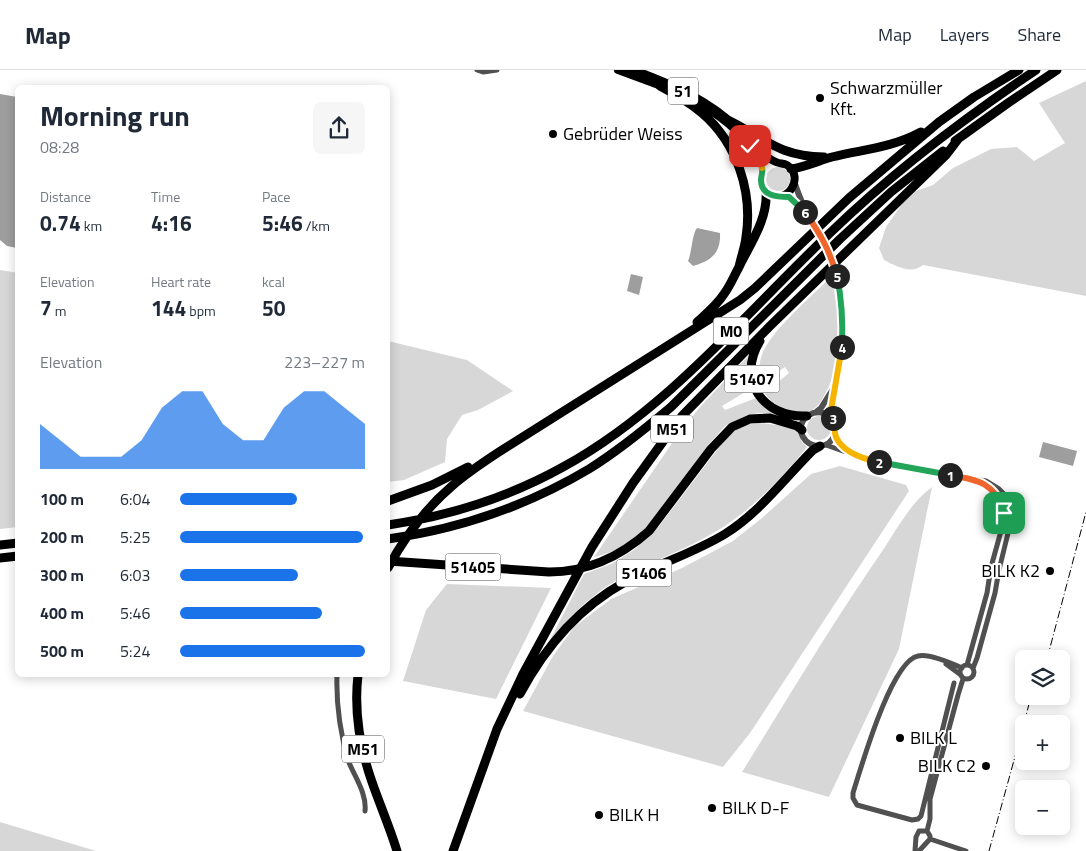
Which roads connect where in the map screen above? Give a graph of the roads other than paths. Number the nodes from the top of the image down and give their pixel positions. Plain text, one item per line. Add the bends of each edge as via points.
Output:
1 (477, 70) edge
2 (497, 70) edge
3 (618, 70) edge
4 (634, 70) edge
5 (1019, 70) edge
6 (1036, 70) edge
7 (1057, 70) edge
8 (660, 86) junction
9 (728, 120) junction
10 (939, 122) junction
11 (959, 138) junction
12 (833, 157) junction
13 (777, 163) junction
14 (791, 169) junction
15 (762, 172) junction
16 (795, 184) junction
17 (766, 192) junction
18 (780, 197) junction
19 (812, 222) junction
20 (739, 267) junction
21 (770, 326) junction
22 (676, 340) junction
23 (835, 386) junction
24 (816, 412) junction
25 (807, 416) junction
26 (833, 420) junction
27 (802, 430) junction
28 (835, 434) junction
29 (823, 445) junction
30 (502, 450) junction
31 (858, 456) junction
32 (966, 478) junction
33 (390, 500) edge
34 (390, 525) edge
35 (390, 539) edge
36 (15, 543) edge
37 (0, 545) edge
38 (15, 556) edge
39 (0, 558) edge
40 (390, 561) edge
41 (390, 564) edge
42 (937, 659) junction
43 (964, 666) junction
44 (973, 668) junction
45 (337, 677) edge
46 (358, 677) edge
47 (962, 677) junction
48 (954, 683) dead end
49 (497, 729) junction
50 (365, 811) dead end
51 (927, 831) junction
52 (917, 839) junction
53 (930, 839) junction
54 (924, 844) junction
55 (397, 851) edge
56 (453, 851) edge
57 (917, 851) edge
58 (966, 851) edge

1 - 2 street
3 - 8 main road, 51
4 - 9 main road, 51 via 686,93
5 - 10 highway
6 - 34 highway, M0 via 946,134 870,196 680,380 606,441 563,468 500,496 449,513
7 - 11 highway, M0
8 - 15 main road, 51 via 683,95 725,122 750,146
8 - 20 highway via 703,113 726,141 735,158 748,212
9 - 12 highway via 784,151
9 - 13 main road, 51
10 - 12 highway via 901,142
10 - 22 highway via 842,204 755,288
11 - 21 highway via 946,155
11 - 35 highway, M0 via 891,192 840,239 671,406 606,457 554,488 503,510 451,527
12 - 14 highway
13 - 14 main road, 51
13 - 15 main road
14 - 16 main road
15 - 17 main road, 51 via 761,184
16 - 18 main road
16 - 19 street
17 - 18 main road
17 - 20 highway via 767,202
18 - 19 street via 789,197
19 - 23 street via 829,251 841,298 842,350
20 - 22 highway via 724,295
21 - 25 highway, 51407 via 755,349 750,364 753,385 768,405 793,416
21 - 49 highway, M51 via 682,416 634,483 577,573
22 - 30 highway
23 - 24 street
23 - 26 street via 831,410
24 - 25 street
24 - 26 street via 825,413
25 - 27 street
26 - 28 street
27 - 29 street via 807,442
27 - 40 highway, 51405 via 770,418 750,419 732,427 710,449 649,531 623,552 603,562 558,572
28 - 29 street, 51406
28 - 31 street via 839,442
29 - 31 street
29 - 49 highway, 51406 via 813,450 775,492 725,534 626,581 580,613 547,649
30 - 33 highway via 432,485
30 - 41 highway via 465,475 433,504 402,543
31 - 32 street
32 - 43 street via 995,492 1004,513 986,592
32 - 44 street via 986,481 999,489 1006,496 1011,510 995,593
36 - 37 highway
38 - 39 highway
42 - 43 street
42 - 47 street
42 - 48 street via 918,655 911,659 886,698 853,794 857,805 912,820 921,816
43 - 44 street
43 - 47 street
44 - 47 street via 973,678
45 - 50 street via 339,724 349,762 365,800
46 - 55 highway, M51 via 362,744 371,781
47 - 51 street via 930,799
49 - 56 highway, M51
51 - 52 street via 919,831
51 - 53 street
52 - 54 street
52 - 57 street
53 - 54 street
53 - 58 street
54 - 57 street

